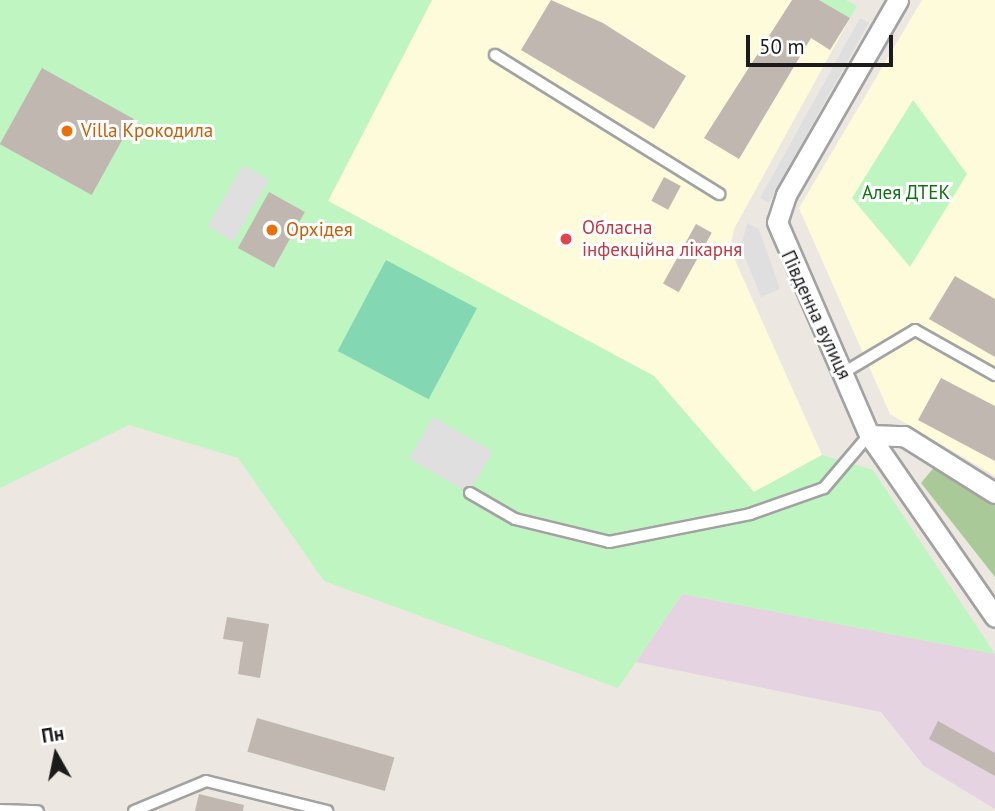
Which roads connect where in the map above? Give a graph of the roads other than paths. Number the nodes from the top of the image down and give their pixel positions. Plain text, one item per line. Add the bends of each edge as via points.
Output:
1 (896, 1) edge
2 (495, 55) dead end
3 (719, 194) dead end
4 (843, 373) junction
5 (995, 375) edge
6 (869, 435) junction
7 (470, 493) dead end
8 (995, 493) edge
9 (995, 617) edge
10 (0, 810) edge
11 (38, 811) edge
12 (134, 811) edge
13 (327, 811) edge

1 - 4 street, Південна вулиця via 777,222
2 - 3 lane
4 - 5 lane via 915,330
4 - 6 street, Південна вулиця
6 - 7 lane via 824,488 750,514 609,542 571,538 515,519
6 - 8 street via 904,436
6 - 9 street, Південна вулиця
10 - 11 lane
12 - 13 lane via 206,781

